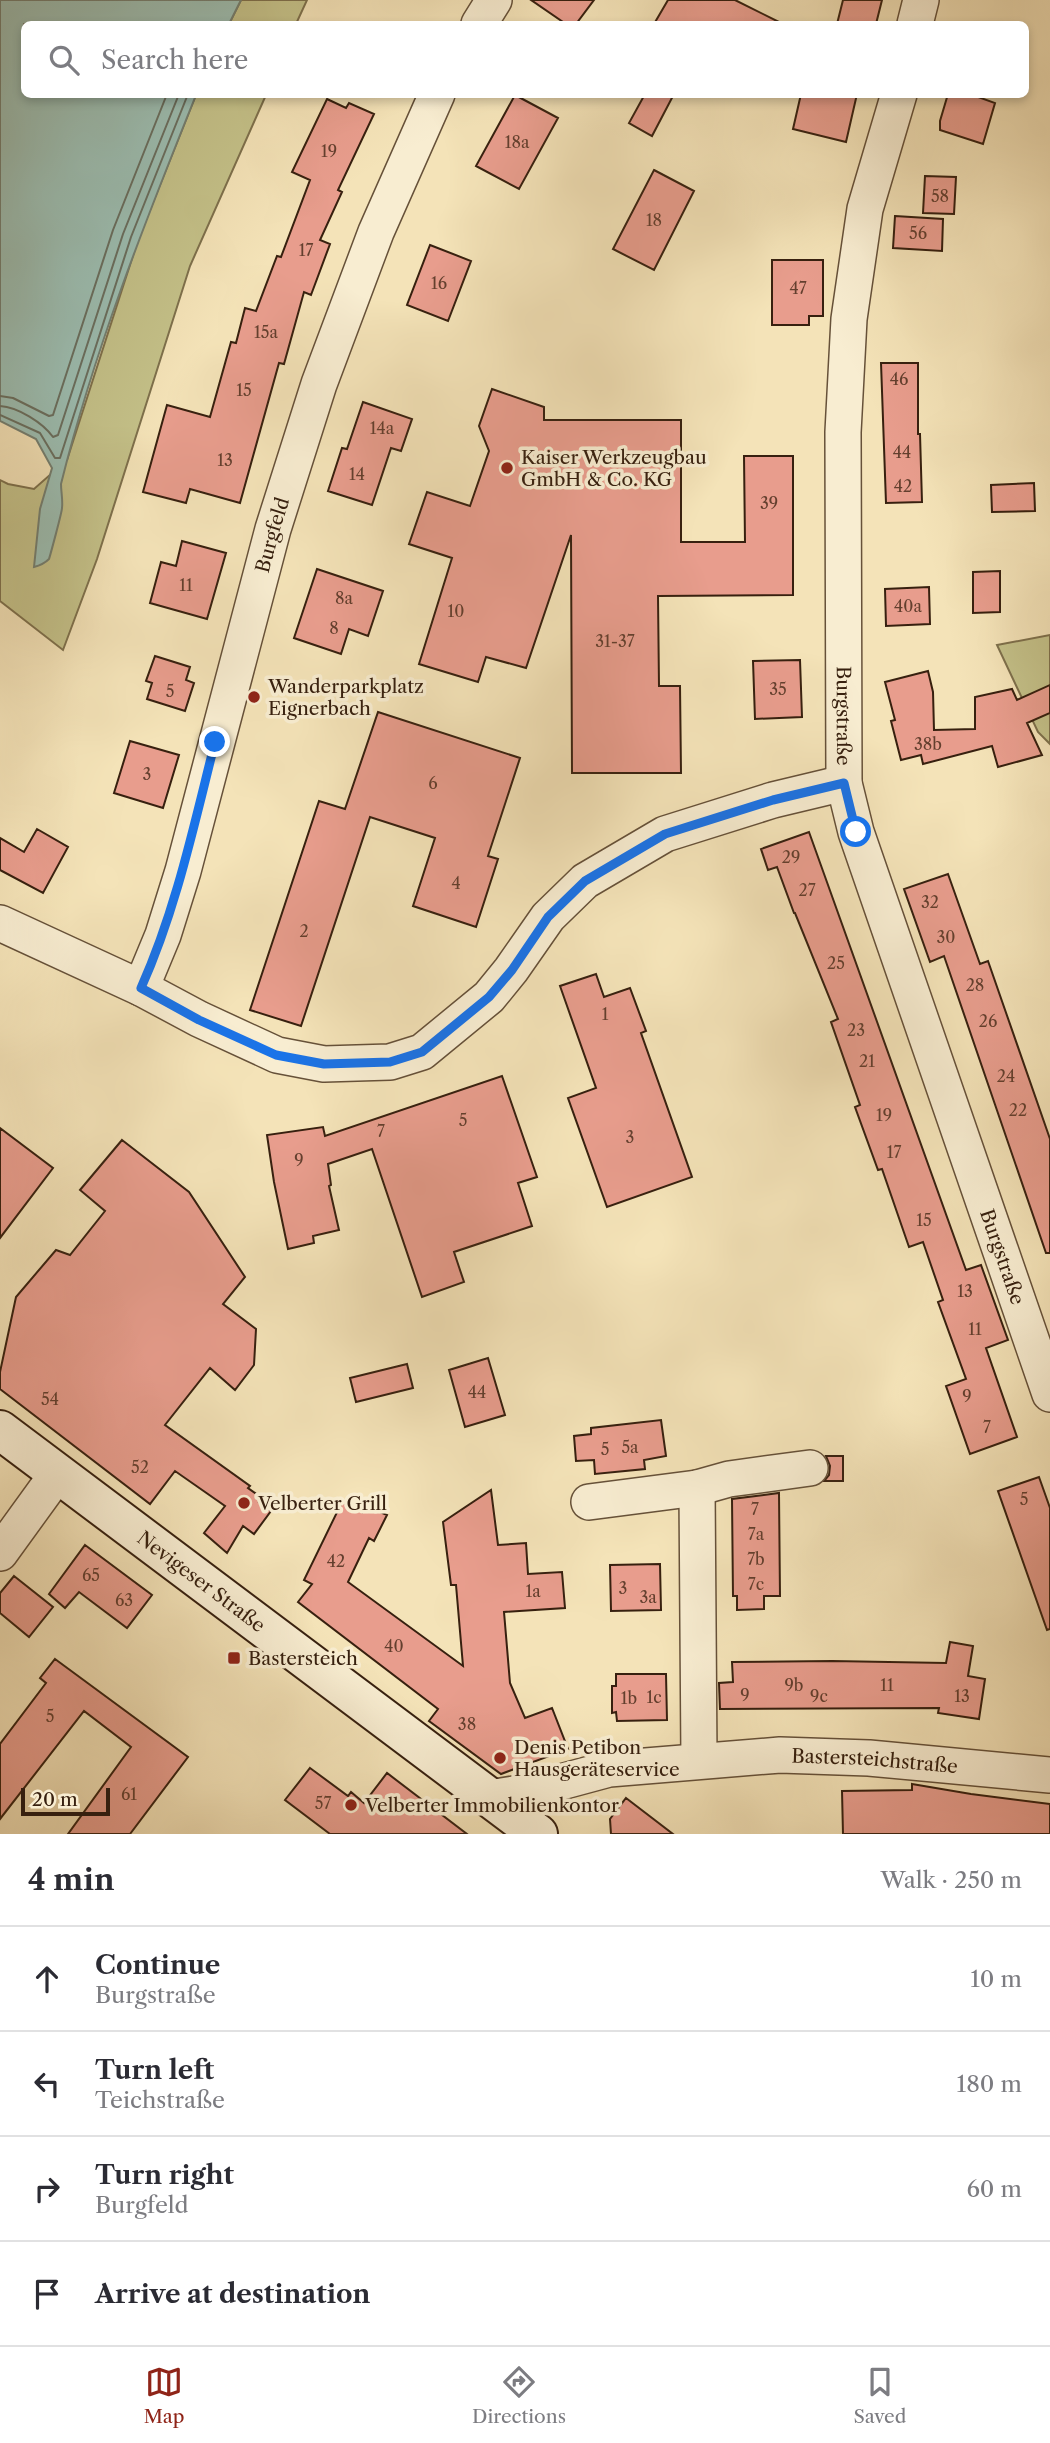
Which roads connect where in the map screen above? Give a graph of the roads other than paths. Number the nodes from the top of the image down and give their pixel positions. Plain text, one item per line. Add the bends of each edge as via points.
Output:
1 (494, 0) edge
2 (920, 0) edge
3 (481, 21) edge
4 (916, 21) edge
5 (435, 98) edge
6 (898, 98) edge
7 (844, 783) junction
8 (0, 923) edge
9 (141, 988) junction
10 (1050, 1394) edge
11 (0, 1430) edge
12 (810, 1468) dead end
13 (58, 1473) junction
14 (697, 1488) junction
15 (589, 1502) dead end
16 (0, 1553) edge
17 (699, 1760) junction
18 (1050, 1776) edge
19 (489, 1798) junction
20 (538, 1834) edge

1 - 3 street
2 - 4 street
5 - 9 street, Burgfeld via 376,232 319,384 273,529 183,871
6 - 7 street, Burgstraße via 865,209 849,319 843,432
7 - 9 street via 665,834 585,881 548,917 489,997 422,1052 390,1062 324,1064 276,1055
7 - 10 street, Burgstraße via 856,832
8 - 9 street
11 - 13 main road, Nevigeser Straße
12 - 14 street
13 - 16 street
13 - 19 main road, Nevigeser Straße
14 - 15 street
14 - 17 street
17 - 18 street, Bastersteichstraße via 780,1755 869,1758
17 - 19 street, Bastersteichstraße via 609,1769
19 - 20 main road, Nevigeser Straße

